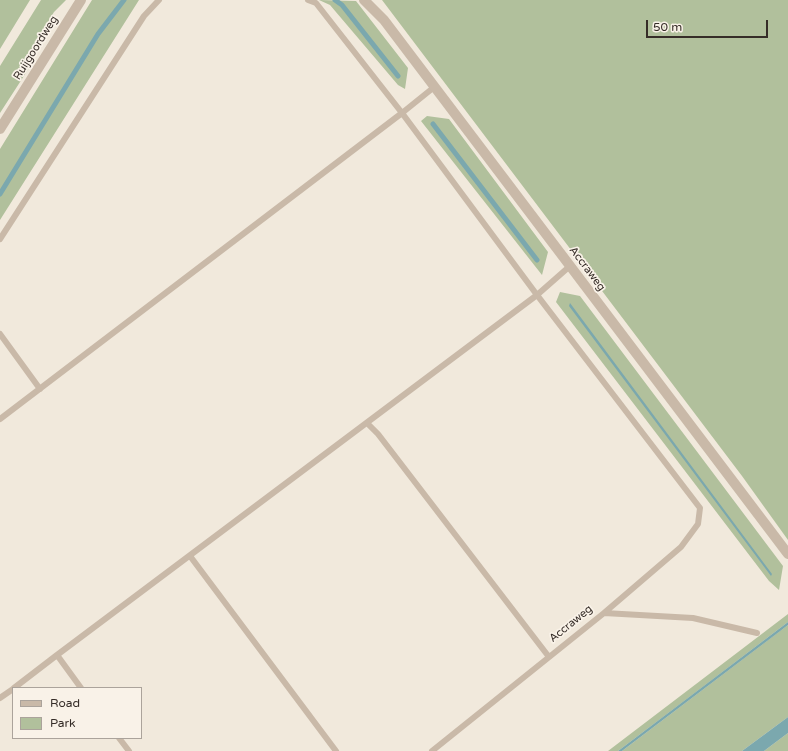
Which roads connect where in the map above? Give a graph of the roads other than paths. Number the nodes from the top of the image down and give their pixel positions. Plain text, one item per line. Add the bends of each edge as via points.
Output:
1 (81, 0) edge
2 (159, 0) edge
3 (308, 0) edge
4 (364, 0) edge
5 (433, 88) junction
6 (402, 113) junction
7 (0, 129) edge
8 (0, 239) edge
9 (570, 266) junction
10 (537, 295) junction
11 (0, 334) edge
12 (40, 389) junction
13 (0, 419) edge
14 (367, 423) junction
15 (788, 554) edge
16 (190, 556) junction
17 (604, 613) junction
18 (758, 633) dead end
19 (57, 655) junction
20 (549, 657) junction
21 (14, 687) edge
22 (80, 687) edge
23 (12, 689) edge
24 (0, 698) edge
25 (120, 739) edge
26 (129, 751) edge
27 (336, 751) edge
28 (432, 751) edge

1 - 7 street, Ruijgoordweg
2 - 8 lane via 144,16
3 - 6 lane via 316,3
4 - 5 street, Accraweg via 384,20
5 - 6 lane
5 - 9 street, Accraweg
6 - 10 lane
6 - 12 lane
9 - 10 lane
9 - 15 street, Accraweg
10 - 14 lane
10 - 17 lane via 700,508 698,524 681,547
11 - 12 lane
12 - 13 lane
14 - 16 lane
14 - 20 lane
16 - 19 lane
16 - 27 lane
17 - 18 lane, Accraweg via 693,618
17 - 20 lane, Accraweg
19 - 21 lane
19 - 22 lane
20 - 28 lane, Accraweg
23 - 24 lane
25 - 26 lane

